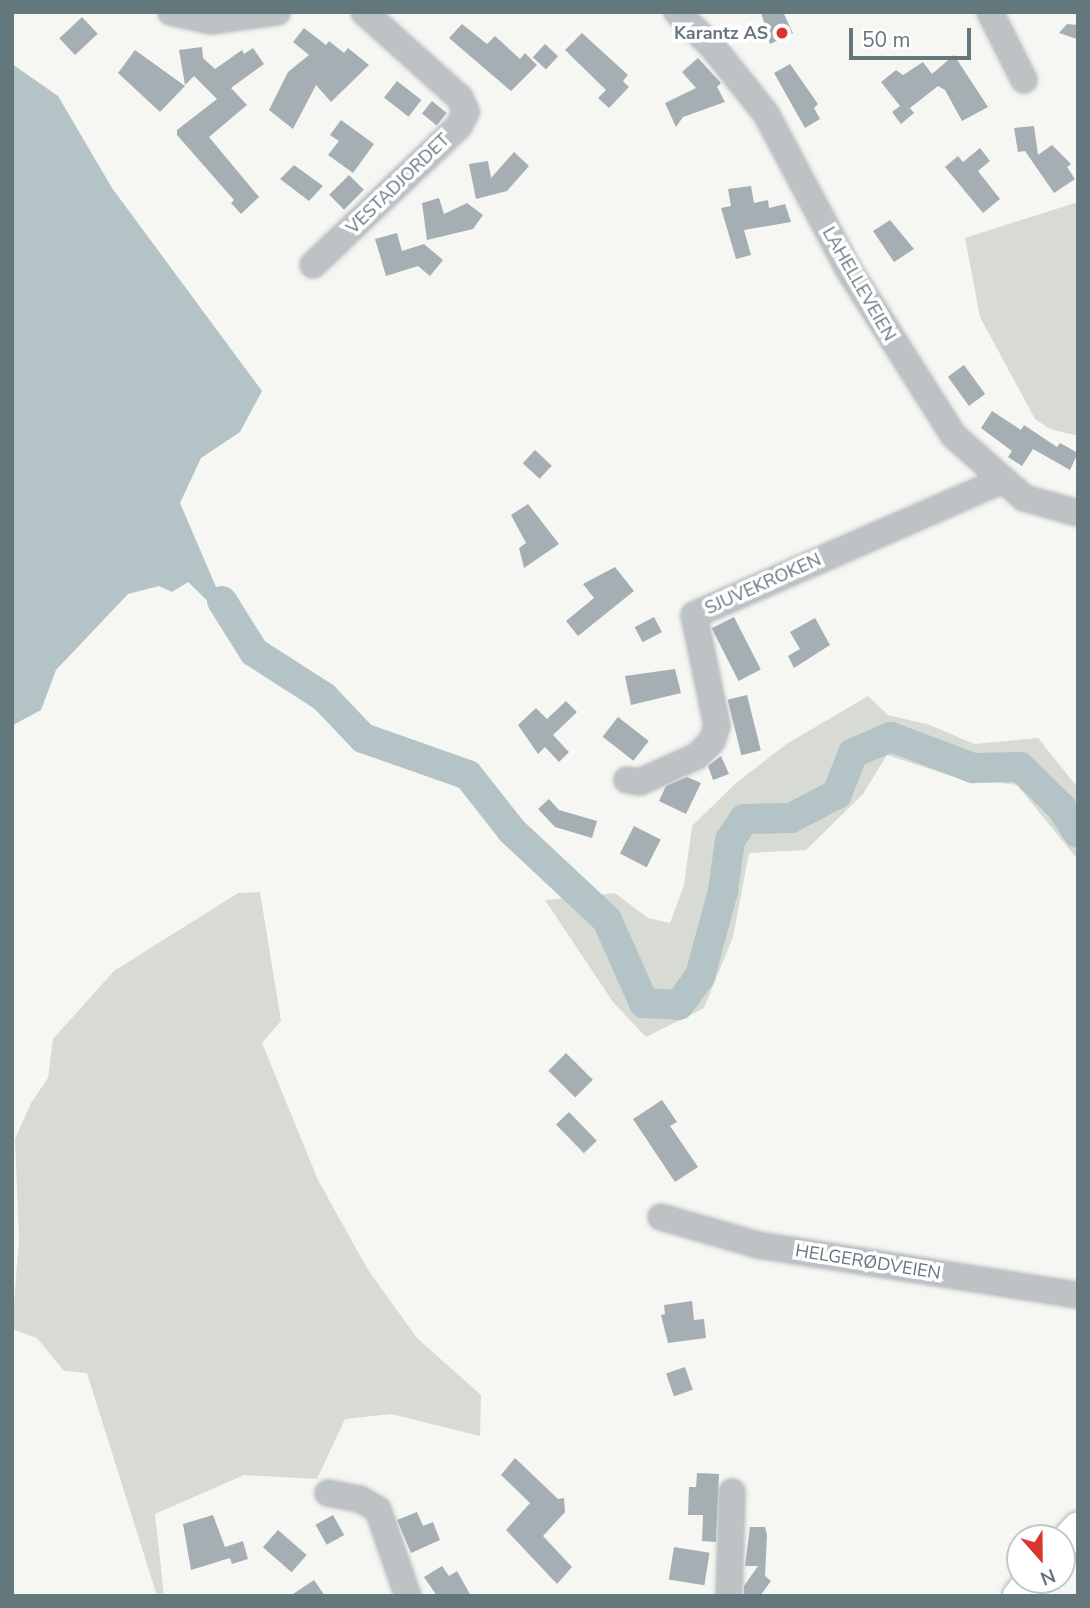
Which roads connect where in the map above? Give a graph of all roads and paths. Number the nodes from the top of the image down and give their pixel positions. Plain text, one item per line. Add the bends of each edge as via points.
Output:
1 (171, 12) edge
2 (277, 12) edge
3 (364, 12) edge
4 (677, 12) edge
5 (990, 12) edge
6 (1024, 80) dead end
7 (313, 265) dead end
8 (1000, 481) junction
9 (1078, 513) edge
10 (627, 780) dead end
11 (661, 1217) dead end
12 (1078, 1295) edge
13 (732, 1492) dead end
14 (328, 1493) dead end
15 (408, 1596) edge
16 (729, 1596) edge

1 - 2 street via 211,21
3 - 7 street, VESTADJORDET via 460,98 466,112 459,126
4 - 8 street, LAHELLEVEIEN via 712,46 766,114 849,270 920,387 954,436
5 - 6 street
8 - 9 street, LAHELLEVEIEN via 1024,498
8 - 10 street, SJUVEKROKEN via 694,615 717,726 712,741 697,756 640,782
11 - 12 street, HELGERØDVEIEN via 758,1245
13 - 16 street
14 - 15 street via 360,1499 378,1510

